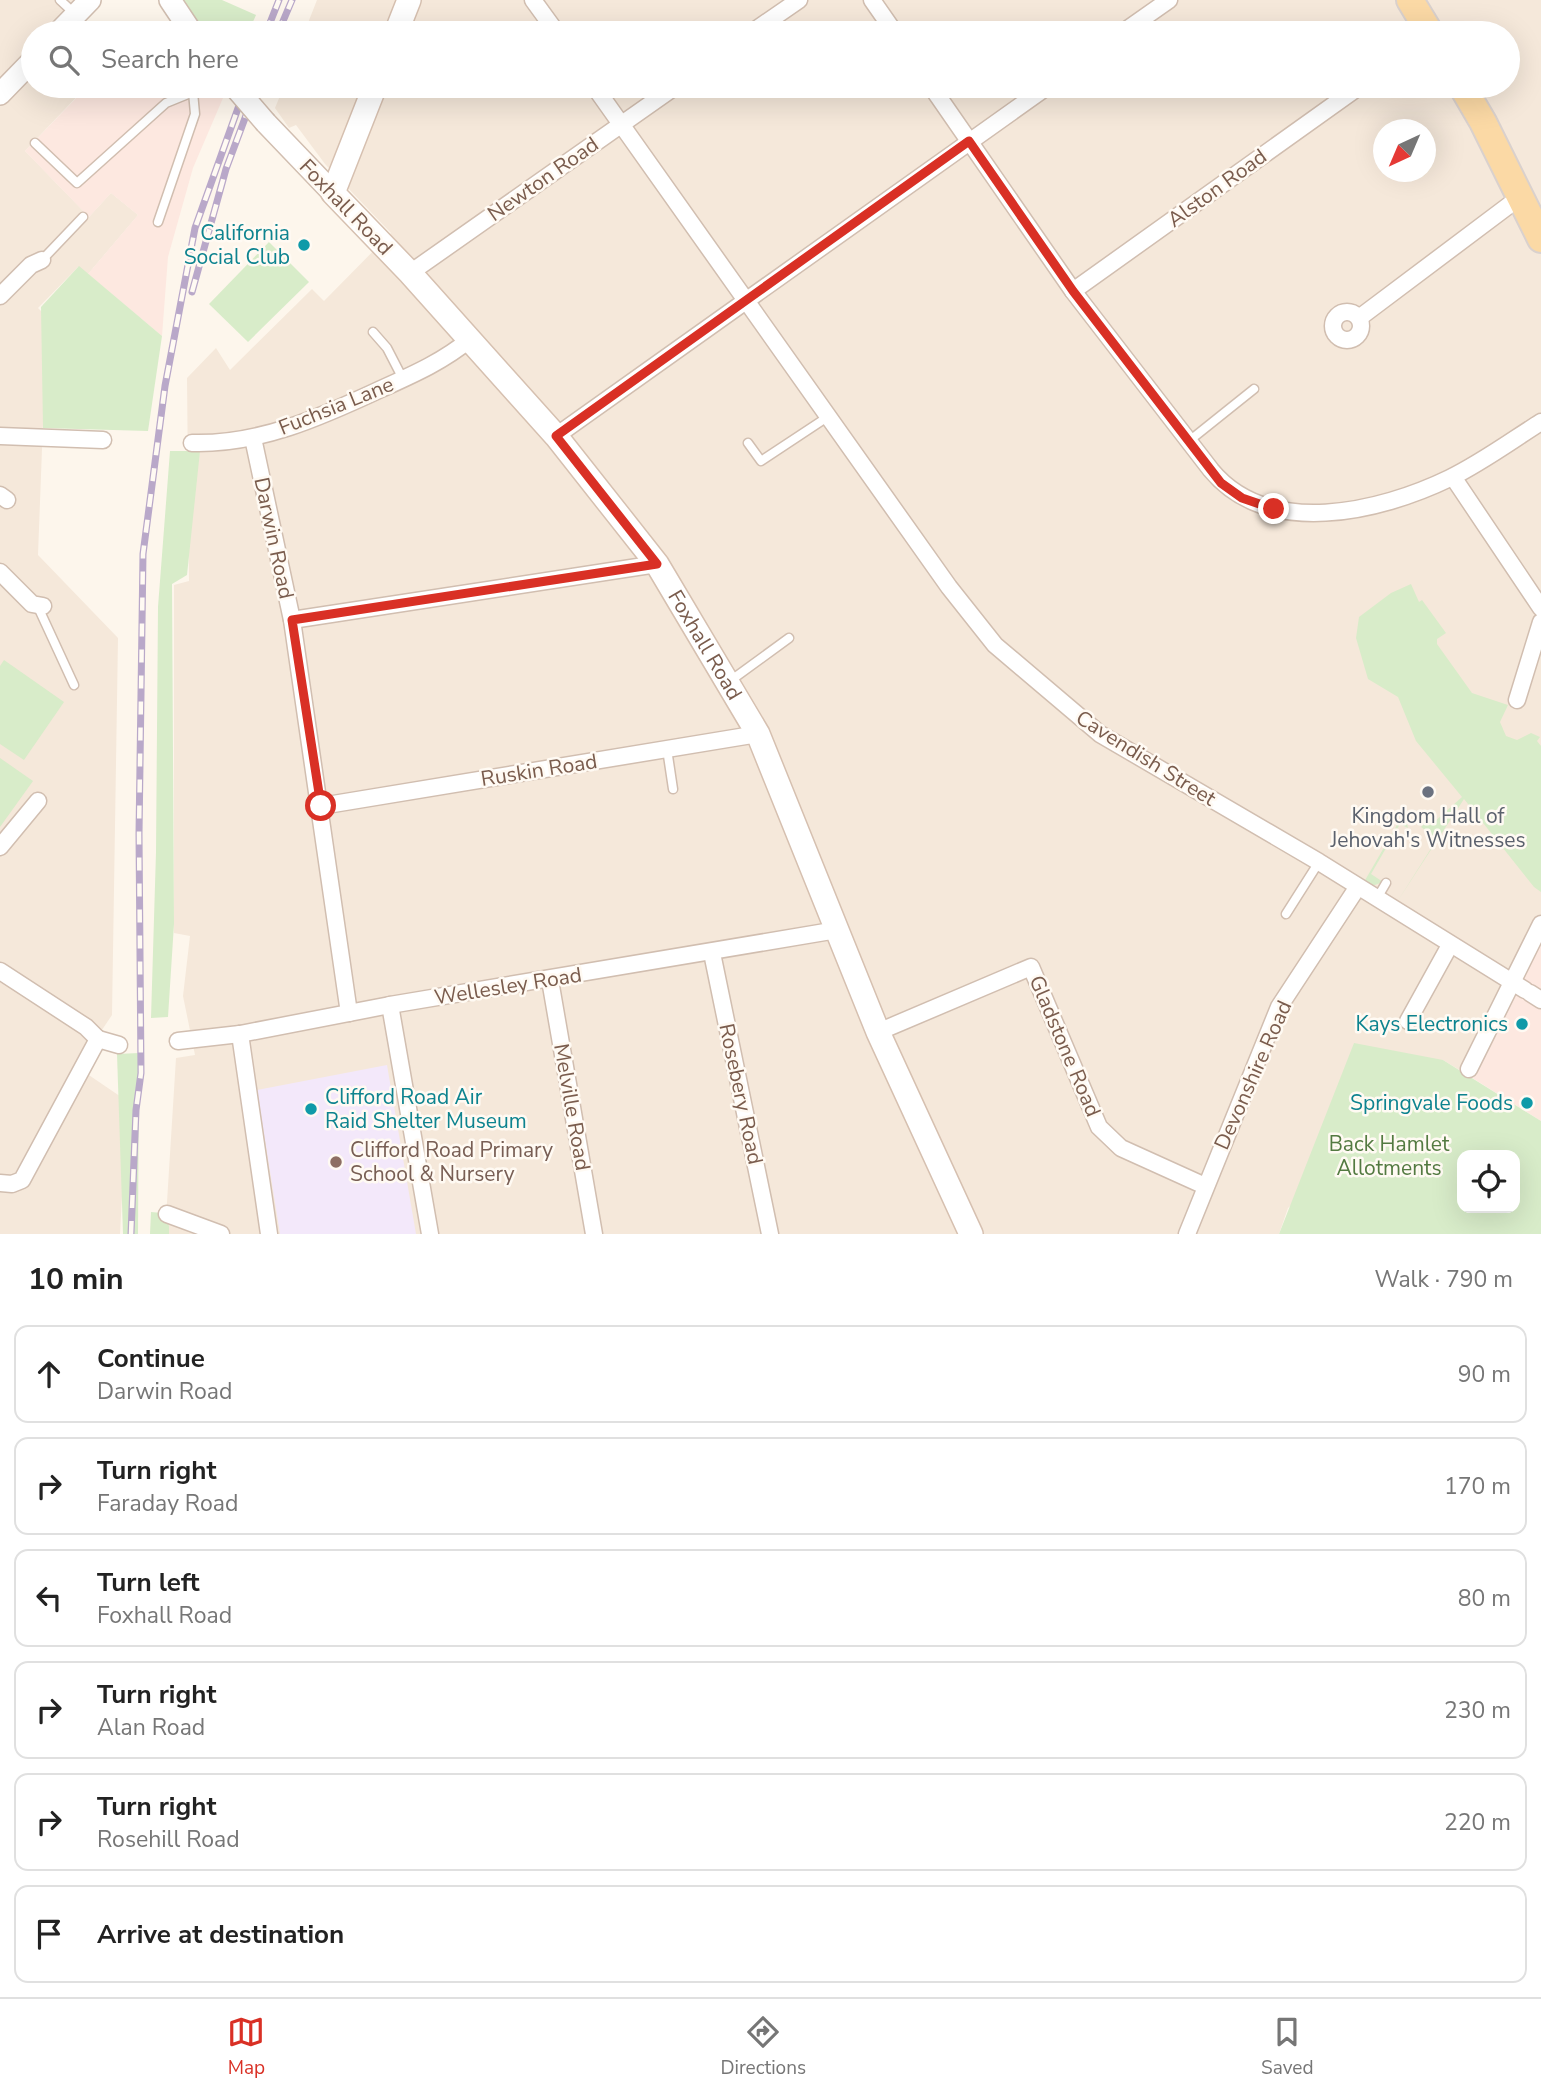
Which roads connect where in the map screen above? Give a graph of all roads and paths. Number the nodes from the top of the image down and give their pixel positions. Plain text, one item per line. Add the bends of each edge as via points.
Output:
1 (60, 0) edge
2 (170, 0) edge
3 (409, 0) edge
4 (533, 0) edge
5 (799, 0) edge
6 (872, 0) edge
7 (1169, 0) edge
8 (1410, 0) edge
9 (83, 8) edge
10 (70, 21) edge
11 (184, 21) edge
12 (401, 21) edge
13 (548, 21) edge
14 (768, 21) edge
15 (887, 21) edge
16 (1139, 21) edge
17 (1423, 21) edge
18 (21, 72) edge
19 (0, 94) edge
20 (176, 98) edge
21 (194, 98) edge
22 (244, 98) edge
23 (370, 98) edge
24 (603, 98) edge
25 (659, 98) edge
26 (939, 98) edge
27 (1031, 98) edge
28 (1343, 98) edge
29 (1468, 98) edge
30 (621, 124) junction
31 (969, 141) junction
32 (35, 143) dead end
33 (333, 193) junction
34 (1520, 197) junction
35 (83, 217) dead end
36 (158, 222) dead end
37 (1541, 239) edge
38 (42, 260) joint
39 (410, 272) junction
40 (1073, 291) junction
41 (0, 296) edge
42 (748, 301) junction
43 (1359, 318) dead end
44 (373, 332) dead end
45 (470, 339) junction
46 (403, 379) junction
47 (1254, 389) dead end
48 (829, 416) junction
49 (1541, 422) edge
50 (0, 436) edge
51 (556, 436) junction
52 (253, 438) junction
53 (103, 440) dead end
54 (1189, 441) junction
55 (192, 443) dead end
56 (748, 443) dead end
57 (1453, 477) junction
58 (657, 564) junction
59 (0, 572) edge
60 (41, 606) joint
61 (1541, 608) edge
62 (292, 620) junction
63 (1541, 622) edge
64 (789, 638) dead end
65 (727, 682) junction
66 (74, 685) dead end
67 (1517, 700) dead end
68 (758, 734) junction
69 (667, 748) junction
70 (673, 789) dead end
71 (38, 801) dead end
72 (321, 806) junction
73 (0, 847) edge
74 (1319, 862) junction
75 (1386, 883) dead end
76 (1357, 888) junction
77 (1376, 900) junction
78 (1286, 914) dead end
79 (1541, 924) edge
80 (837, 930) junction
81 (1450, 945) junction
82 (712, 953) junction
83 (0, 971) edge
84 (550, 980) junction
85 (1511, 981) junction
86 (1532, 994) edge
87 (390, 1005) junction
88 (349, 1013) junction
89 (1408, 1021) dead end
90 (878, 1032) junction
91 (240, 1034) junction
92 (98, 1039) junction
93 (178, 1041) dead end
94 (119, 1045) dead end
95 (1469, 1069) dead end
96 (1205, 1186) junction
97 (2, 1187) edge
98 (167, 1214) dead end
99 (221, 1234) edge
100 (269, 1234) edge
101 (430, 1234) edge
102 (594, 1234) edge
103 (770, 1234) edge
104 (971, 1234) edge
105 (1187, 1234) edge

1 - 9 lane
2 - 11 street
3 - 12 main road
4 - 13 street
5 - 14 street
6 - 15 street
7 - 16 street
8 - 17 main road
9 - 10 street
18 - 19 street
20 - 32 lane via 77,183
21 - 36 lane via 195,114
22 - 33 street, Foxhall Road, bridge
23 - 33 main road
24 - 30 street, Cavendish Street
25 - 30 street, Newton Road
26 - 31 street
27 - 31 street
28 - 40 street, Alston Road
29 - 34 main road
30 - 39 street, Newton Road
30 - 42 street, Cavendish Street
31 - 40 street
31 - 42 street
33 - 39 main road, Foxhall Road
34 - 37 main road
34 - 43 street
35 - 38 lane
38 - 41 street
39 - 45 main road, Foxhall Road
40 - 54 street
42 - 48 street, Cavendish Street
42 - 51 street
44 - 46 lane
45 - 46 street, Fuchsia Lane
45 - 51 main road, Foxhall Road
46 - 52 street, Fuchsia Lane via 319,418
47 - 54 lane
48 - 56 lane via 761,461
48 - 74 street, Cavendish Street via 995,645 1100,734
49 - 57 street
50 - 53 street
51 - 58 main road, Foxhall Road
52 - 55 street, Fuchsia Lane
52 - 62 street, Darwin Road
54 - 57 street via 1221,483 1242,498 1274,509 1338,511 1402,497
57 - 61 street
58 - 62 street
58 - 65 main road, Foxhall Road
59 - 60 street
60 - 66 lane
62 - 72 street, Darwin Road
63 - 67 street
64 - 65 lane
65 - 68 main road, Foxhall Road
68 - 69 street, Ruskin Road
68 - 80 main road, Foxhall Road
69 - 70 lane
69 - 72 street, Ruskin Road
71 - 73 street
72 - 88 street, Darwin Road
74 - 76 street, Cavendish Street
74 - 78 lane
75 - 77 lane
76 - 77 street, Cavendish Street
76 - 96 street, Devonshire Road via 1279,1007
77 - 81 street, Cavendish Street
79 - 85 street
80 - 82 street, Wellesley Road
80 - 90 main road, Foxhall Road
81 - 85 street, Cavendish Street
81 - 89 street
82 - 84 street, Wellesley Road
82 - 103 street, Rosebery Road
83 - 92 street
84 - 87 street, Wellesley Road
84 - 102 street, Melville Road
85 - 86 street, Cavendish Street
85 - 95 street
87 - 88 street, Wellesley Road
87 - 101 street
88 - 91 street, Wellesley Road
90 - 96 street, Gladstone Road via 1031,967 1099,1127 1121,1149
90 - 104 main road, Foxhall Road
91 - 93 street, Wellesley Road
91 - 100 street
92 - 94 street
92 - 97 street via 22,1180
96 - 105 street, Devonshire Road
98 - 99 street

